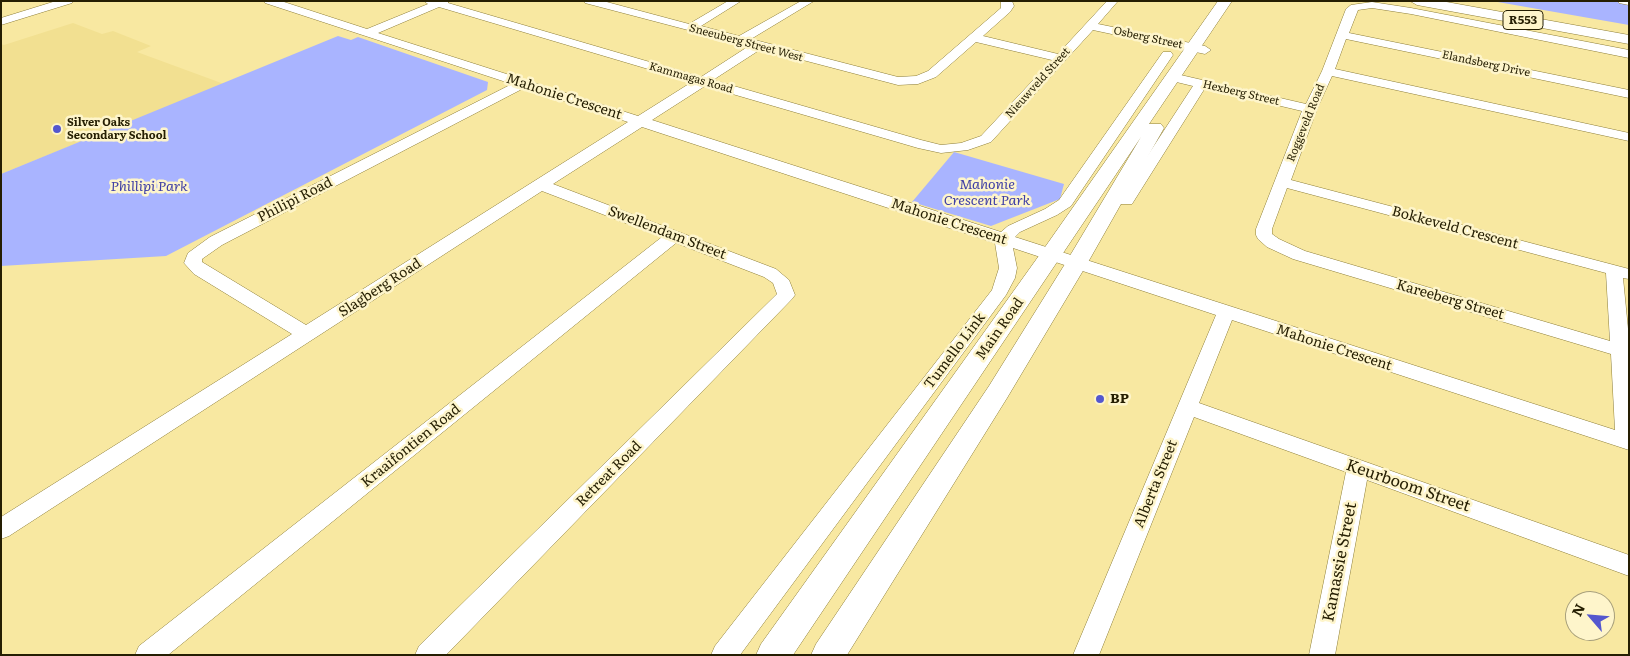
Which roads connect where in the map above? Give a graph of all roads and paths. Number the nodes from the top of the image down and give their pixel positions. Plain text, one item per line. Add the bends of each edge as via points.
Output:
1 (68, 1) edge
2 (269, 1) edge
3 (589, 1) edge
4 (736, 1) edge
5 (808, 1) edge
6 (1006, 1) edge
7 (1113, 1) edge
8 (1225, 1) edge
9 (1239, 1) edge
10 (1417, 1) edge
11 (1450, 1) edge
12 (1623, 1) edge
13 (437, 2) edge
14 (1629, 2) edge
15 (1, 22) edge
16 (1090, 26) junction
17 (690, 28) junction
18 (1629, 30) edge
19 (367, 33) junction
20 (1342, 35) junction
21 (975, 38) junction
22 (1629, 40) edge
23 (740, 41) junction
24 (758, 46) junction
25 (1198, 49) junction
26 (1629, 54) edge
27 (1060, 58) junction
28 (1328, 71) junction
29 (1181, 74) junction
30 (703, 81) junction
31 (524, 83) junction
32 (1629, 94) edge
33 (1310, 109) junction
34 (639, 122) junction
35 (1629, 137) edge
36 (953, 149) joint
37 (1282, 182) junction
38 (541, 184) junction
39 (1126, 201) dead end
40 (674, 236) junction
41 (1002, 239) junction
42 (1273, 243) joint
43 (1051, 255) junction
44 (1076, 264) junction
45 (1622, 272) edge
46 (786, 290) joint
47 (1226, 313) junction
48 (307, 334) junction
49 (1624, 352) edge
50 (1187, 407) junction
51 (1628, 442) edge
52 (1358, 469) junction
53 (1, 529) edge
54 (1629, 566) edge
55 (148, 655) edge
56 (428, 655) edge
57 (724, 655) edge
58 (772, 655) edge
59 (828, 655) edge
60 (1086, 655) edge
61 (1322, 655) edge

1 - 15 street
2 - 19 street, Mahonie Crescent
3 - 17 street, Sneeuberg Street West
4 - 17 street
5 - 23 street
6 - 21 street, Sneeuberg Street West via 1006,10
7 - 16 street, Nieuwveld Street
8 - 25 main road, Main Road
9 - 25 main road, Main Road
10 - 22 main road, R553
11 - 18 main road, R553
12 - 14 street
13 - 19 street
13 - 30 street, Kammagas Road
16 - 25 street, Osberg Street
16 - 27 street, Nieuwveld Street
17 - 23 street, Sneeuberg Street West
19 - 31 street, Mahonie Crescent
20 - 26 street, Roggeveld Road via 1352,9 1359,5 1372,5
20 - 28 street, Roggeveld Road
20 - 32 street, Elandsberg Drive
21 - 24 street, Sneeuberg Street West via 932,74 918,80 903,81
21 - 27 street
23 - 24 street, Sneeuberg Street West
24 - 30 street, Slagberg Road
25 - 29 main road, Main Road
27 - 36 street, Nieuwveld Street via 986,139
28 - 33 street, Roggeveld Road
28 - 35 street
29 - 33 street, Hexberg Street
29 - 39 street
29 - 41 street via 1065,203 1014,229
29 - 43 main road, Main Road
29 - 44 main road, Main Road via 1149,138
30 - 34 street, Slagberg Road
30 - 36 street, Kammagas Road via 918,144
31 - 34 street, Mahonie Crescent
31 - 48 street, Philipi Road via 216,241 194,257 193,263 200,270
33 - 37 street, Roggeveld Road
34 - 38 street, Slagberg Road
34 - 41 street, Mahonie Crescent
37 - 42 street, Roggeveld Road via 1264,224 1264,234
37 - 45 street, Bokkeveld Crescent
38 - 40 street, Swellendam Street
38 - 48 street, Slagberg Road
40 - 46 street, Swellendam Street via 770,273
40 - 55 street, Kraaifontien Road
41 - 43 street, Mahonie Crescent
41 - 57 street, Tumello Link via 1008,268 1000,291
42 - 49 street, Kareeberg Street via 1314,260
43 - 44 street, Mahonie Crescent
43 - 58 main road, Main Road
44 - 47 street, Mahonie Crescent
44 - 59 main road, Main Road
45 - 49 street
46 - 56 street, Retreat Road via 786,295 776,307
47 - 50 street, Alberta Street
47 - 51 street, Mahonie Crescent
48 - 53 street, Slagberg Road
49 - 51 street
50 - 52 street, Keurboom Street
50 - 60 street, Alberta Street
52 - 54 street, Keurboom Street
52 - 61 street, Kamassie Street

